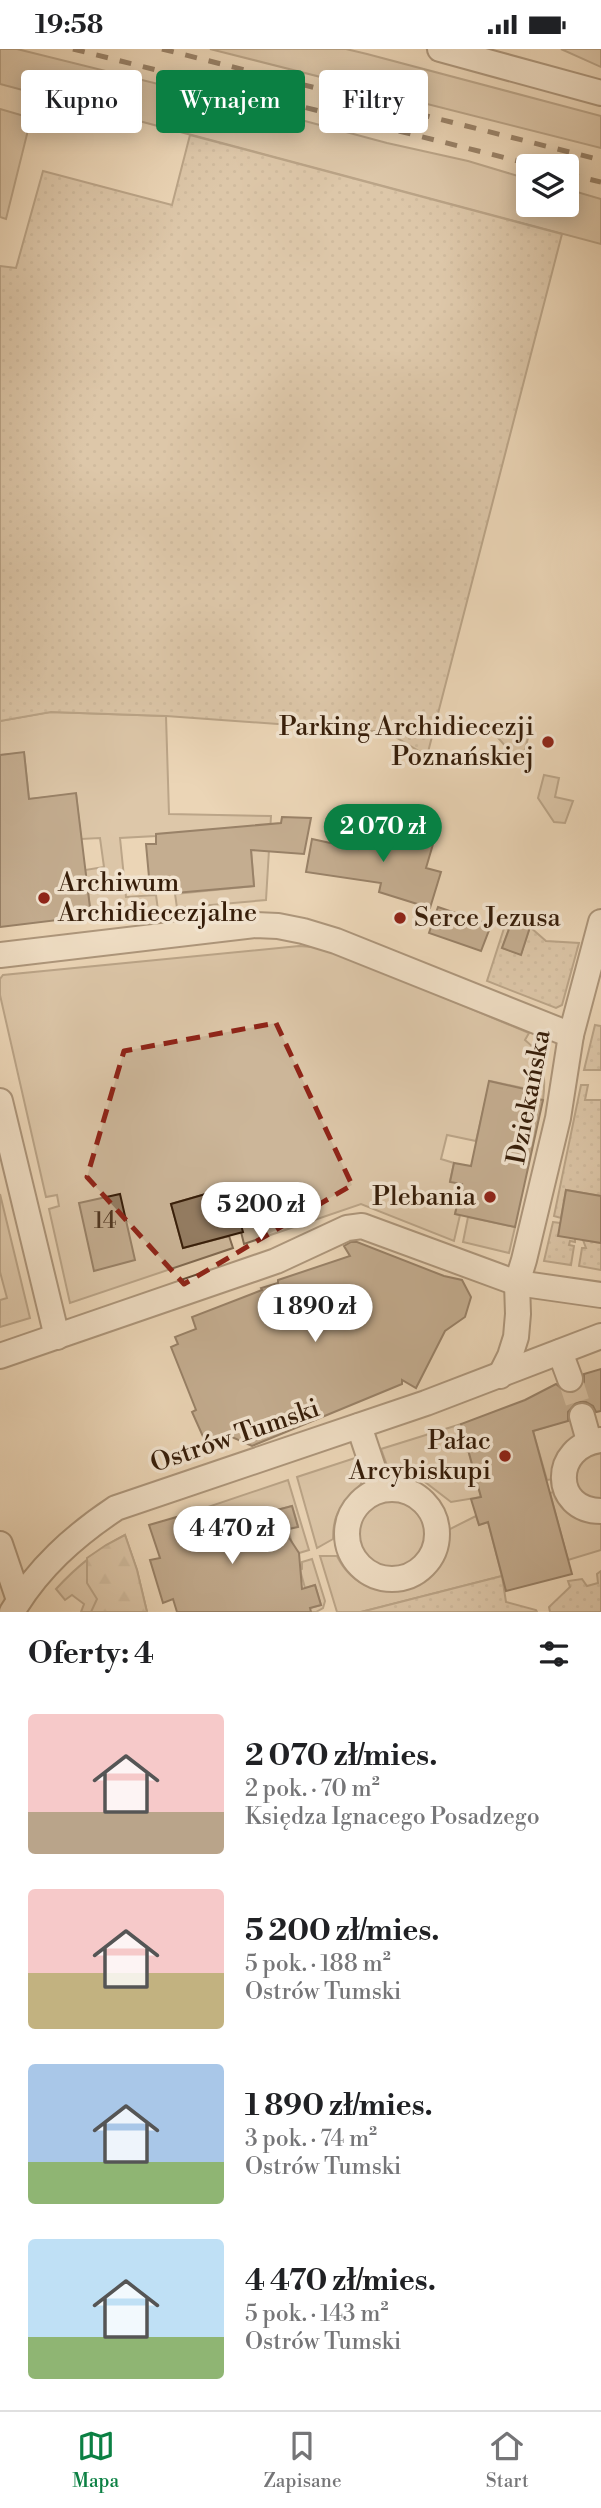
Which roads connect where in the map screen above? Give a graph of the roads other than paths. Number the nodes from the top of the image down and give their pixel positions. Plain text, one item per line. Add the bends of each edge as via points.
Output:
1 (440, 49) edge
2 (601, 93) edge
3 (601, 922) edge
4 (0, 955) edge
5 (571, 1035) junction
6 (0, 1101) edge
7 (517, 1283) junction
8 (601, 1295) edge
9 (601, 1336) edge
10 (57, 1337) junction
11 (560, 1352) junction
12 (0, 1356) edge
13 (500, 1376) junction
14 (570, 1379) tunnel mouth
15 (582, 1416) tunnel mouth
16 (359, 1426) junction
17 (595, 1440) edge
18 (380, 1489) dead end
19 (601, 1511) edge
20 (0, 1544) edge
21 (16, 1606) edge

1 - 2 street
3 - 5 street, Dziekańska
4 - 5 street via 278,926 336,941
5 - 7 street, Dziekańska via 558,1118
6 - 10 street
7 - 8 street
7 - 10 street via 375,1229 355,1227 276,1261
7 - 13 street via 516,1337
9 - 11 street, Ostrów Tumski
10 - 12 street
11 - 13 street, Ostrów Tumski
11 - 14 street
13 - 16 street, Ostrów Tumski
15 - 17 street
16 - 18 street
16 - 21 street, Ostrów Tumski via 116,1508 54,1555
17 - 19 street via 579,1446 565,1464 565,1486 577,1504
20 - 21 street, Ostrów Tumski

